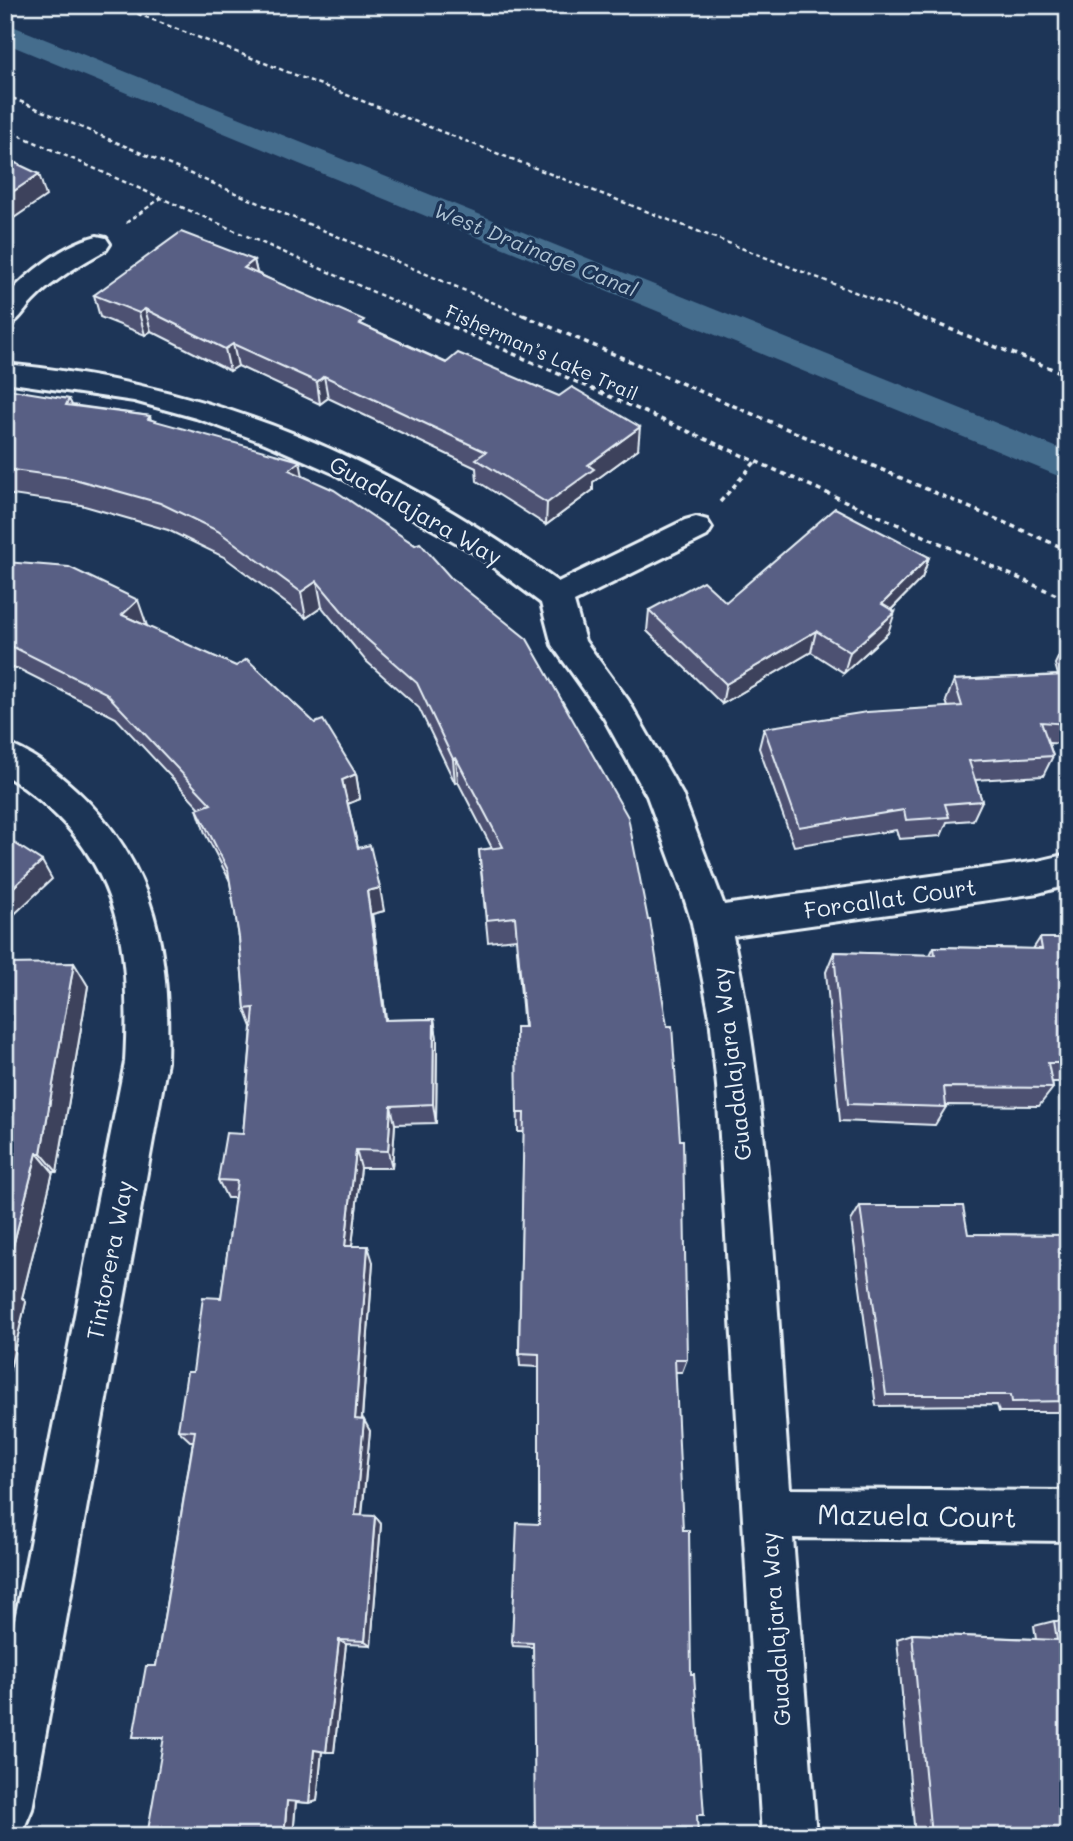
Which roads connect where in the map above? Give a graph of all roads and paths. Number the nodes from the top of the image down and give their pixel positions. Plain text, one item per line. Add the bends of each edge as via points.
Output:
1 (115, 5) edge
2 (5, 95) edge
3 (5, 130) edge
4 (161, 198) junction
5 (97, 244) joint
6 (5, 318) edge
7 (5, 373) edge
8 (1068, 375) edge
9 (755, 462) junction
10 (696, 528) joint
11 (1068, 551) edge
12 (556, 597) junction
13 (1068, 600) edge
14 (5, 757) edge
15 (1068, 869) edge
16 (711, 923) junction
17 (767, 1513) junction
18 (1068, 1517) edge
19 (5, 1809) edge
20 (789, 1836) edge

1 - 8 path
2 - 11 path
3 - 4 path, Fisherman’s Lake Trail
4 - 5 path
4 - 9 path, Fisherman’s Lake Trail
5 - 6 street via 44,275
7 - 12 street, Guadalajara Way via 134,392 276,436 344,466 484,544
9 - 10 path
9 - 13 path, Fisherman’s Lake Trail
10 - 12 street
12 - 16 street, Guadalajara Way via 569,645 616,709 664,794
14 - 19 street, Tintorera Way via 67,802 104,847 127,891 142,938 149,1005 146,1062
15 - 16 street, Forcallat Court
16 - 17 street, Guadalajara Way via 738,1086
17 - 18 street, Mazuela Court
17 - 20 street, Guadalajara Way

